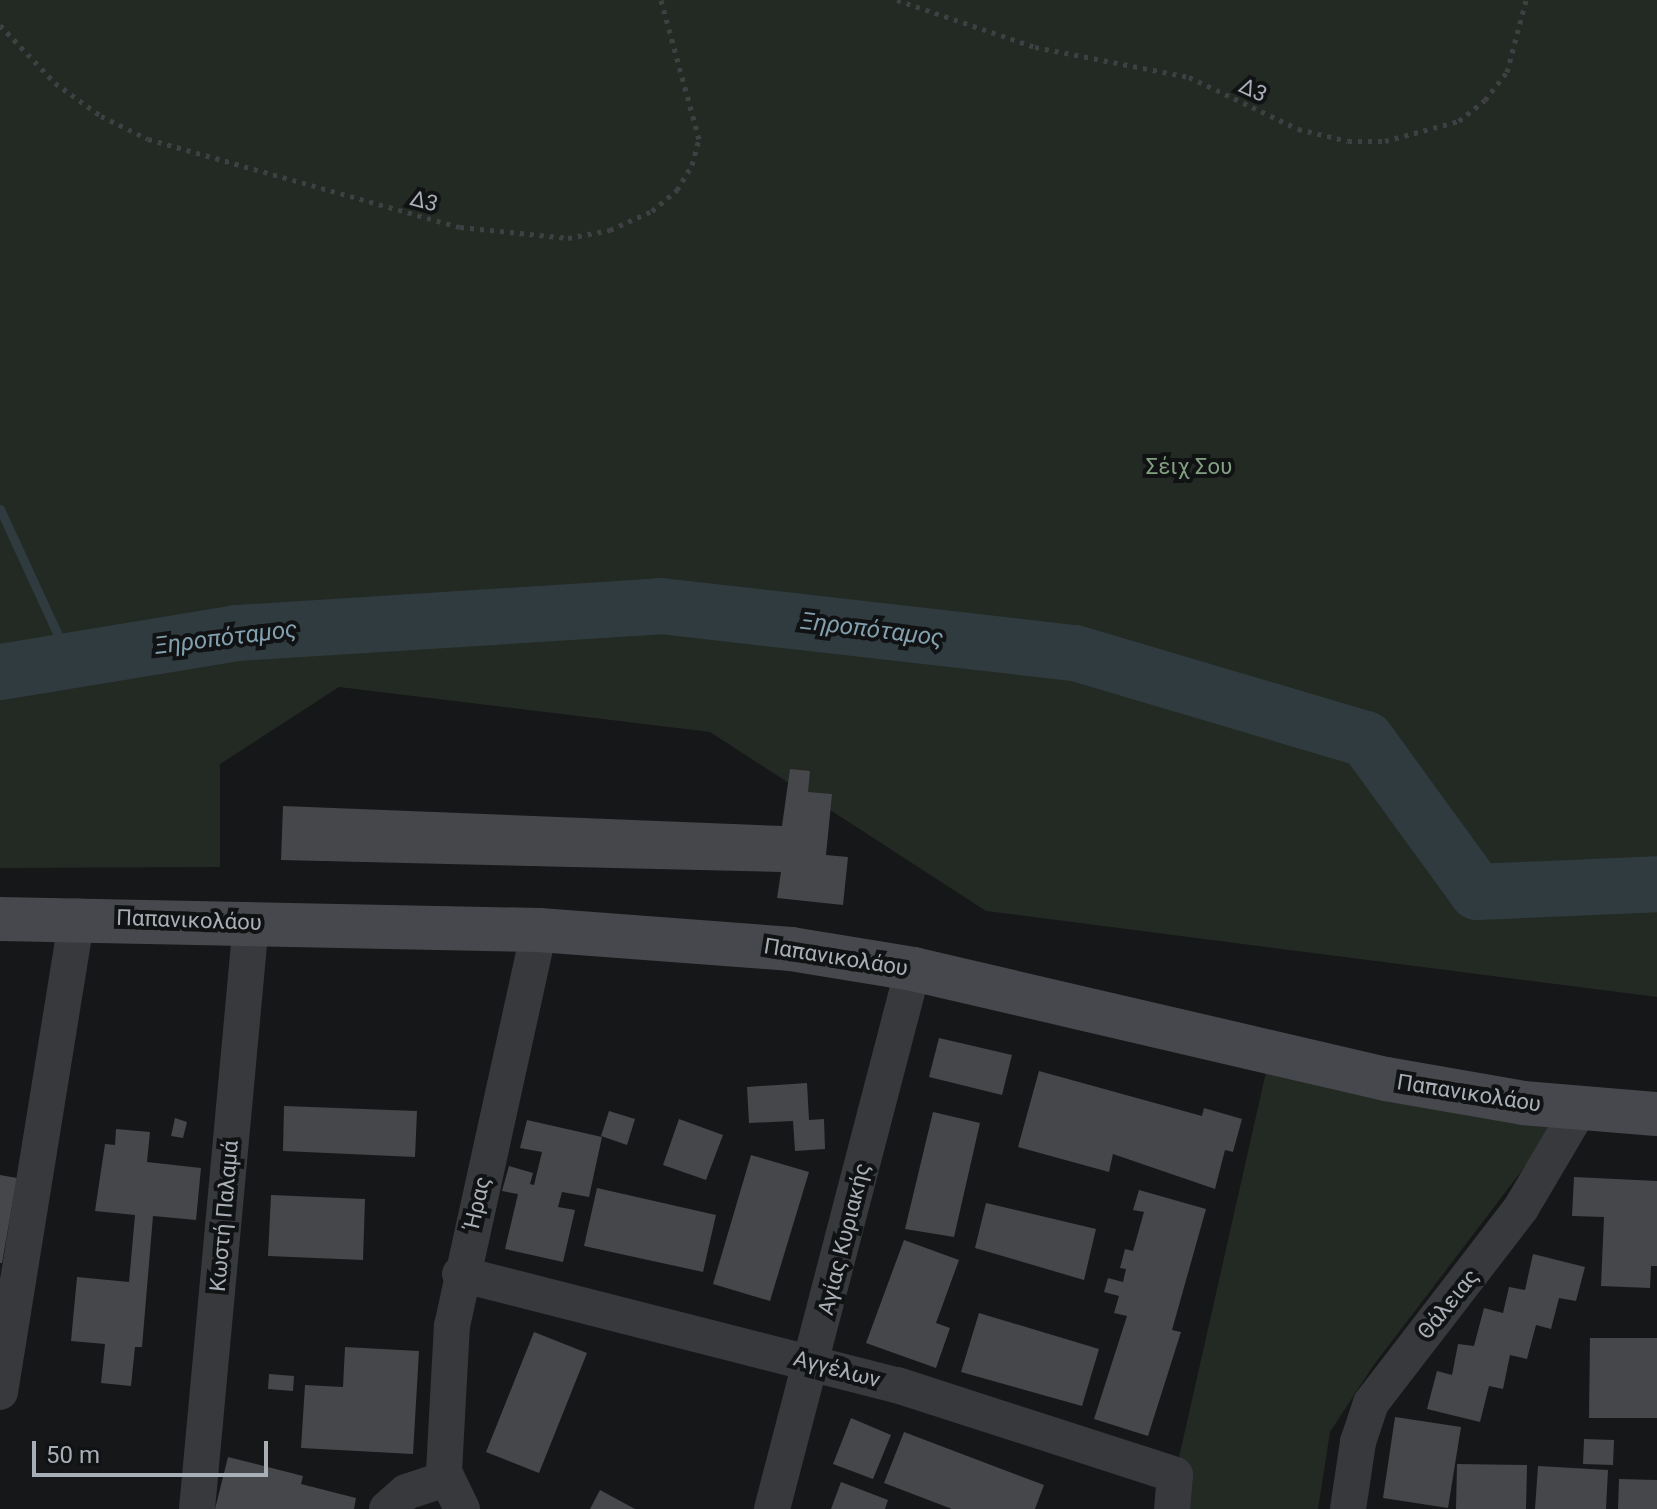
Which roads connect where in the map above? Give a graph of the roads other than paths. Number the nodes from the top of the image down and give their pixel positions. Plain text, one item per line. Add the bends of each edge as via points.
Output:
1 (77, 916) junction
2 (0, 919) edge
3 (251, 922) junction
4 (539, 930) junction
5 (913, 969) junction
6 (1579, 1110) junction
7 (1657, 1114) edge
8 (460, 1274) junction
9 (813, 1362) junction
10 (0, 1392) edge
11 (454, 1494) edge
12 (197, 1509) edge
13 (387, 1509) edge
14 (772, 1509) edge
15 (1172, 1509) edge
16 (1348, 1509) edge

1 - 2 main road, Παπανικολάου
1 - 3 main road, Παπανικολάου
1 - 10 street
3 - 4 main road, Παπανικολάου
3 - 12 street, Κωστή Παλαμά
4 - 5 main road, Παπανικολάου via 698,939
4 - 8 street, Ήρας
5 - 6 main road, Παπανικολάου via 1386,1079
5 - 9 street, Αγίας Κυριακής
6 - 7 main road, Παπανικολάου
6 - 16 street, Θάλειας via 1521,1208 1371,1403 1358,1442
8 - 9 street, Αγγέλων
8 - 11 street, Ήρας via 451,1349
9 - 14 street, Αγίας Κυριακής
9 - 15 street, Αγγέλων via 1175,1475
11 - 13 street, Ήρας via 406,1492

